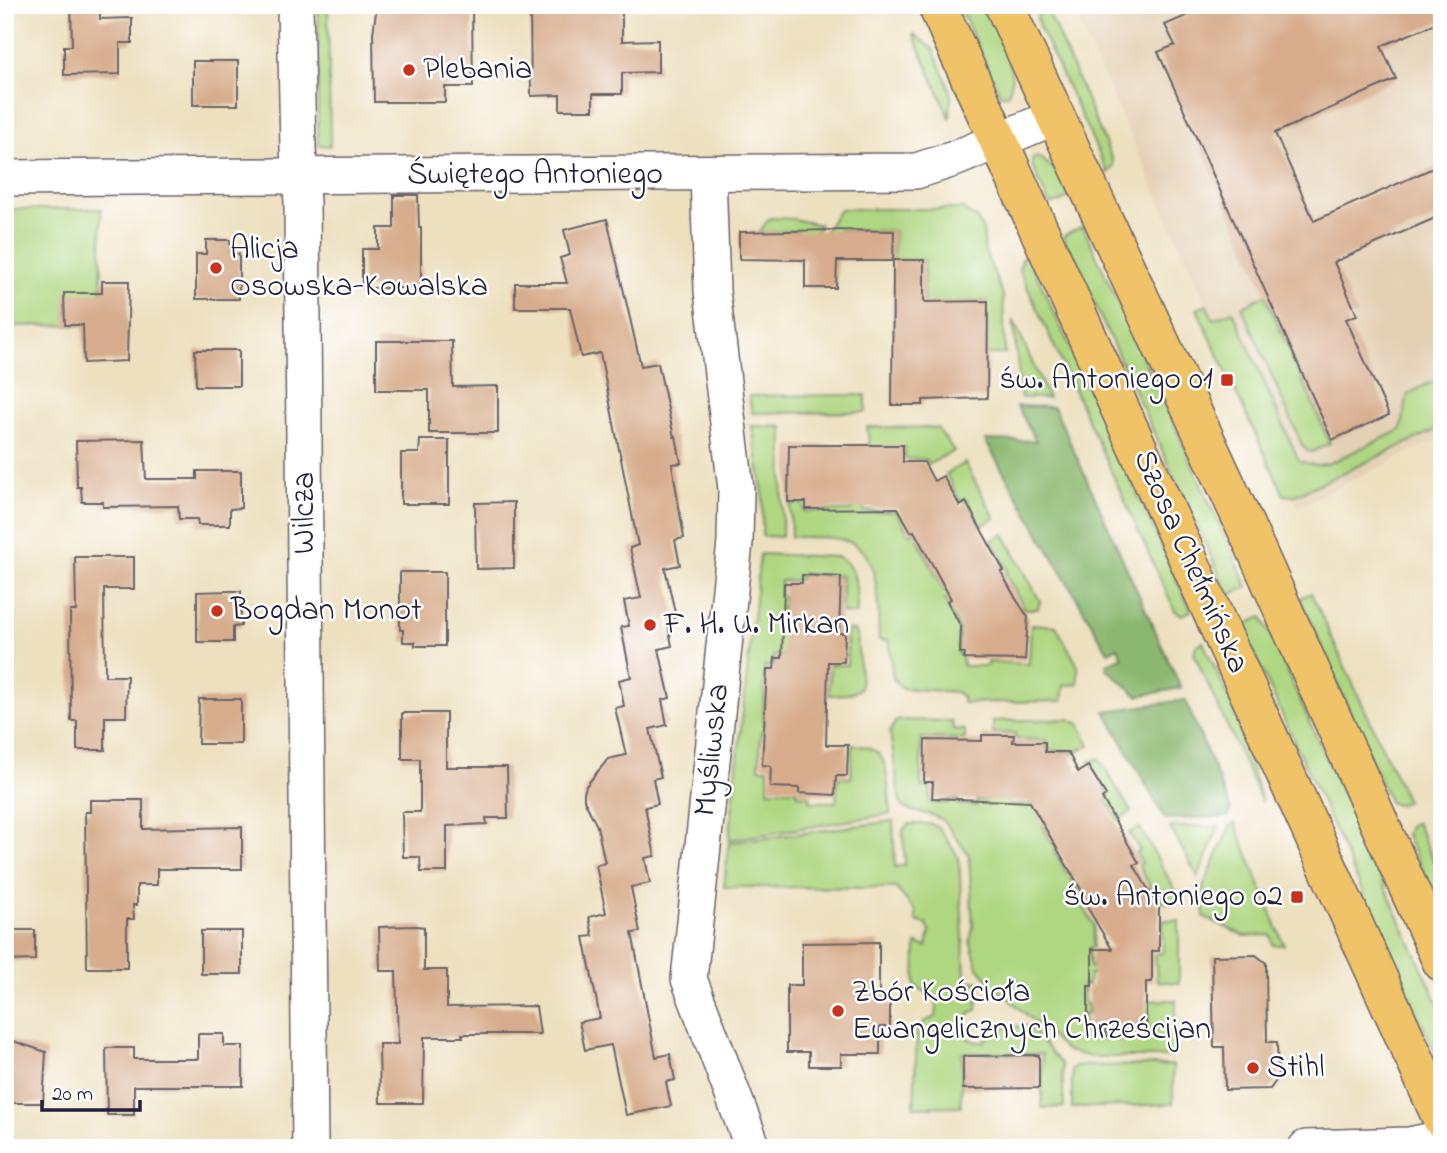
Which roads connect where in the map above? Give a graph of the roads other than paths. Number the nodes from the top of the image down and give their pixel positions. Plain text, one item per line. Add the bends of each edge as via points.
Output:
1 (295, 5) edge
2 (937, 5) edge
3 (1004, 5) edge
4 (1055, 117) junction
5 (998, 140) junction
6 (708, 174) junction
7 (300, 176) junction
8 (5, 178) edge
9 (1442, 962) edge
10 (1442, 1119) edge
11 (1442, 1138) edge
12 (310, 1148) edge
13 (753, 1148) edge
14 (1306, 1148) edge

1 - 7 street, Wilcza
2 - 5 main road, Szosa Chełmińska
3 - 4 main road, Szosa Chełmińska
4 - 5 street, Świętego Antoniego
4 - 9 main road, Szosa Chełmińska
5 - 6 street, Świętego Antoniego via 916,171
5 - 10 main road, Szosa Chełmińska
6 - 7 street, Świętego Antoniego
6 - 13 street, Myśliwska via 712,290 736,489 735,542 688,979
7 - 8 street, Świętego Antoniego
7 - 12 street, Wilcza
11 - 14 street via 1409,1145

